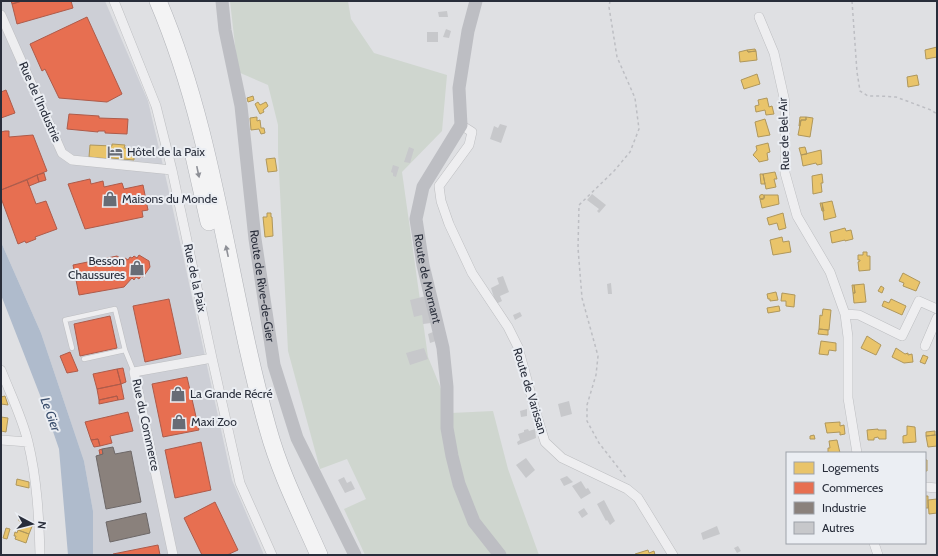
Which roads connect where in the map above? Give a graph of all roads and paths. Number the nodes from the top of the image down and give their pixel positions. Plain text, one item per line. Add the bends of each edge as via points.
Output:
1 (114, 1) edge
2 (147, 1) edge
3 (158, 1) edge
4 (222, 1) edge
5 (476, 1) edge
6 (610, 1) edge
7 (852, 1) edge
8 (1, 15) edge
9 (759, 17) dead end
10 (937, 114) edge
11 (461, 125) junction
12 (172, 170) junction
13 (937, 309) edge
14 (845, 314) junction
15 (937, 318) edge
16 (925, 346) dead end
17 (72, 348) dead end
18 (125, 350) junction
19 (212, 358) junction
20 (84, 359) dead end
21 (1, 370) edge
22 (134, 372) junction
23 (1, 440) edge
24 (28, 442) junction
25 (857, 452) edge
26 (629, 482) dead end
27 (926, 487) edge
28 (937, 488) edge
29 (874, 544) edge
30 (40, 555) edge
31 (173, 555) edge
32 (272, 555) edge
33 (307, 555) edge
34 (319, 555) edge
35 (355, 555) edge
36 (500, 555) edge
37 (673, 555) edge
38 (878, 555) edge

1 - 12 street, Rue de la Paix via 156,106
2 -> 33 highway via 172,71 189,134 258,436 268,467
34 -> 3 highway via 291,492 268,430 201,133 181,63
4 - 35 main road, Route de Rive-de-Gier via 225,30 241,106 255,239 274,365 296,438
5 - 11 main road via 468,31 459,88
6 - 26 path via 617,57 635,98 639,130 630,152 579,205 578,248 582,298 598,356 596,375 587,405 587,421 599,443
7 - 10 path via 860,91 868,96 896,97
8 - 12 street, Rue de l'Industrie via 62,153 72,160
9 - 14 street, Rue de Bel-Air via 774,53 784,102 785,173 797,216 830,272
11 - 36 main road, Route de Mornant via 423,187 416,219 423,265 443,348 447,387 447,428 459,484 474,522
11 - 37 street, Route de Varissan via 472,132 469,145 439,186 441,201 472,273 508,327 518,347 545,442 562,458 627,489 638,498
12 - 19 street, Rue de la Paix
13 - 14 street via 919,301 902,336 858,315
14 - 25 street, Rue de Bel-Air via 848,337 848,398
15 - 16 street
17 - 18 lane via 65,320 115,309
18 - 20 lane
18 - 22 lane
19 - 22 street, Rue du Commerce
19 - 32 street, Rue de la Paix via 240,483
21 - 24 street
22 - 31 street, Rue du Commerce
23 - 24 street
24 - 30 street via 37,505
27 - 28 street
29 - 38 street

